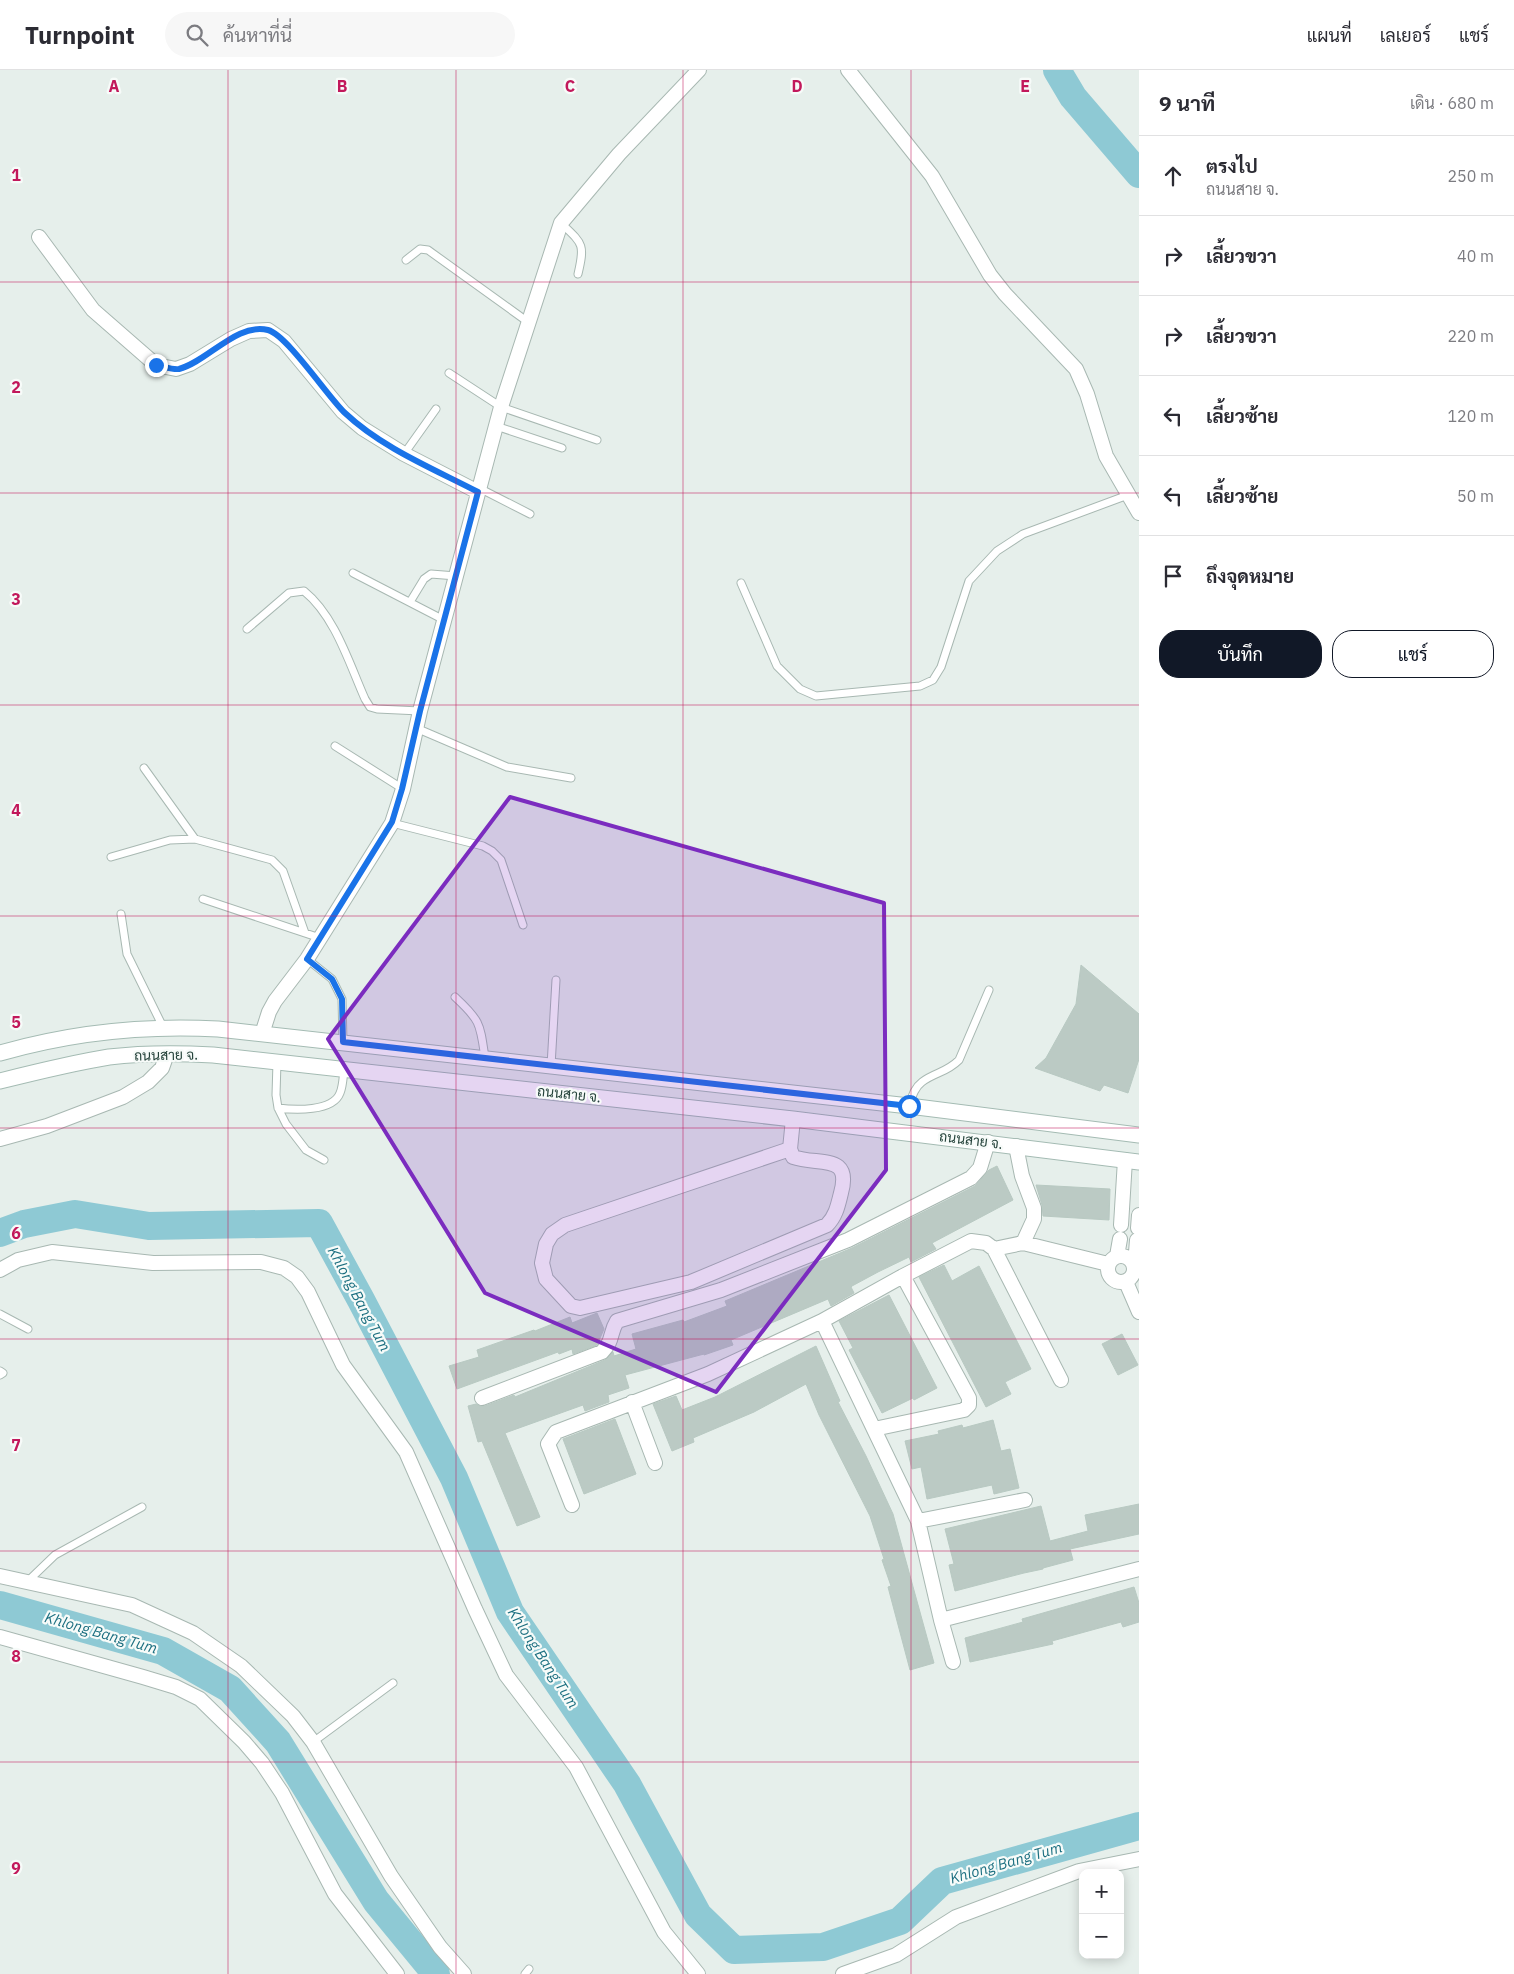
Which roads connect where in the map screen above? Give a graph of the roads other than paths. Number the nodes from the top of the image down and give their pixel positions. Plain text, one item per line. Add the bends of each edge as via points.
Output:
1 (699, 70) edge
2 (848, 70) edge
3 (561, 223) junction
4 (39, 237) dead end
5 (406, 260) dead end
6 (578, 274) dead end
7 (528, 322) junction
8 (449, 373) dead end
9 (501, 407) junction
10 (436, 409) dead end
11 (496, 426) junction
12 (597, 440) dead end
13 (562, 448) dead end
14 (404, 454) junction
15 (479, 490) junction
16 (1128, 495) junction
17 (1139, 513) edge
18 (530, 514) dead end
19 (353, 572) dead end
20 (456, 576) junction
21 (742, 583) dead end
22 (410, 602) junction
23 (444, 620) junction
24 (247, 630) dead end
25 (420, 711) junction
26 (416, 728) junction
27 (335, 746) dead end
28 (144, 768) dead end
29 (571, 778) dead end
30 (402, 789) junction
31 (392, 822) junction
32 (195, 839) junction
33 (111, 857) dead end
34 (202, 899) dead end
35 (121, 914) dead end
36 (523, 925) dead end
37 (306, 932) junction
38 (320, 938) junction
39 (307, 959) junction
40 (556, 980) dead end
41 (989, 990) dead end
42 (454, 997) dead end
43 (164, 1028) junction
44 (262, 1034) junction
45 (343, 1042) junction
46 (0, 1053) edge
47 (167, 1054) junction
48 (485, 1058) junction
49 (277, 1062) junction
50 (551, 1066) junction
51 (344, 1069) junction
52 (0, 1081) edge
53 (909, 1106) junction
54 (278, 1108) junction
55 (793, 1119) junction
56 (1139, 1135) edge
57 (0, 1139) edge
58 (988, 1142) junction
59 (1016, 1146) junction
60 (790, 1149) junction
61 (324, 1160) dead end
62 (1132, 1161) edge
63 (1138, 1228) edge
64 (1023, 1243) junction
65 (994, 1249) junction
66 (1113, 1260) junction
67 (1135, 1265) junction
68 (0, 1270) edge
69 (903, 1276) junction
70 (1126, 1282) junction
71 (1139, 1312) edge
72 (0, 1314) edge
73 (822, 1321) junction
74 (28, 1329) dead end
75 (0, 1371) edge
76 (0, 1375) edge
77 (1062, 1380) dead end
78 (482, 1398) dead end
79 (632, 1402) junction
80 (874, 1429) junction
81 (655, 1464) dead end
82 (1026, 1500) dead end
83 (572, 1505) dead end
84 (142, 1507) dead end
85 (918, 1522) junction
86 (1139, 1568) edge
87 (0, 1576) edge
88 (27, 1582) junction
89 (941, 1620) junction
90 (0, 1637) edge
91 (953, 1662) dead end
92 (393, 1683) dead end
93 (313, 1742) junction
94 (1139, 1859) edge
95 (397, 1974) edge
96 (464, 1974) edge
97 (698, 1974) edge
98 (842, 1974) edge

1 - 3 street via 619,154
2 - 16 street via 932,176 990,276 1076,369 1106,456
3 - 6 lane via 578,240 583,252
3 - 7 street
4 - 14 street via 93,310 156,365 176,369 249,330 268,330 284,341 343,412
5 - 7 lane via 420,249 428,250
7 - 9 street
8 - 9 lane
9 - 11 street
9 - 12 lane
10 - 14 lane
11 - 13 lane
11 - 15 street
14 - 15 street
15 - 18 lane
15 - 20 street
16 - 17 street
16 - 21 lane via 1023,534 997,551 969,581 941,667 933,680 920,686 816,696 800,689 777,666
19 - 22 lane
20 - 22 lane via 431,574 424,578
20 - 23 street
22 - 23 lane
23 - 25 street
24 - 25 lane via 289,593 304,591 314,599 335,631 370,707
25 - 26 street
26 - 29 lane via 507,767
26 - 30 street
27 - 30 lane
28 - 32 lane
30 - 31 street
31 - 36 lane via 483,846 492,852 501,860
31 - 38 street
32 - 33 lane via 170,840
32 - 37 lane via 272,860 283,871
34 - 37 lane
35 - 43 lane via 127,954
37 - 38 lane
38 - 39 street
39 - 44 street via 275,1001
39 - 45 lane via 332,979 342,999
40 - 50 lane
41 - 53 lane via 959,1060 950,1069 922,1082
42 - 48 lane via 473,1014 480,1027
43 - 44 main road, ถนนสาย จ.
43 - 46 main road, ถนนสาย จ. via 108,1032
44 - 45 main road, ถนนสาย จ.
45 - 48 main road, ถนนสาย จ.
47 - 49 main road, ถนนสาย จ.
47 - 52 main road, ถนนสาย จ. via 110,1057
47 - 57 street via 162,1068 148,1082 123,1097 47,1126
48 - 50 main road, ถนนสาย จ.
49 - 51 main road, ถนนสาย จ.
49 - 54 lane
50 - 53 main road, ถนนสาย จ.
51 - 54 lane via 340,1094 328,1104 303,1111
51 - 55 main road, ถนนสาย จ.
53 - 56 main road, ถนนสาย จ.
54 - 61 lane via 306,1150
55 - 58 main road, ถนนสาย จ.
55 - 60 street
58 - 59 main road, ถนนสาย จ.
58 - 78 street via 980,1168 971,1178 848,1240 721,1290 617,1321 612,1328 610,1344 602,1352
59 - 62 main road, ถนนสาย จ.
59 - 64 street via 1022,1176 1034,1208 1034,1219
60 - 60 street via 793,1157 837,1164 843,1171 845,1179 835,1217 827,1225 691,1282 580,1308 571,1306 546,1279 542,1263 546,1244 552,1234 565,1225
62 - 66 street via 1121,1232
63 - 67 street
64 - 65 street
64 - 66 street
65 - 69 street via 986,1243 971,1241
65 - 77 street
66 - 67 street via 1124,1255
66 - 70 street via 1108,1270 1114,1280
67 - 70 street via 1134,1275
68 - 97 street via 18,1260 52,1252 153,1263 261,1262 284,1268 297,1277 308,1292 343,1365 406,1452 506,1675 576,1767 664,1932
69 - 73 street
69 - 80 street via 969,1398 969,1405 964,1410
70 - 71 street
72 - 74 lane
73 - 79 street via 708,1374
73 - 80 street
75 - 76 lane via 3,1373
79 - 81 street
79 - 83 street via 556,1432 550,1440 548,1444
80 - 85 street
82 - 85 street
84 - 88 lane via 55,1555
85 - 89 street
86 - 89 street
87 - 88 street
88 - 93 street via 132,1605 192,1633 241,1666 293,1716
89 - 91 street
90 - 95 street via 152,1679 200,1699 262,1763 282,1793 335,1894
92 - 93 lane
93 - 96 street via 391,1876 440,1947
94 - 98 street via 1079,1872 956,1916 896,1955

